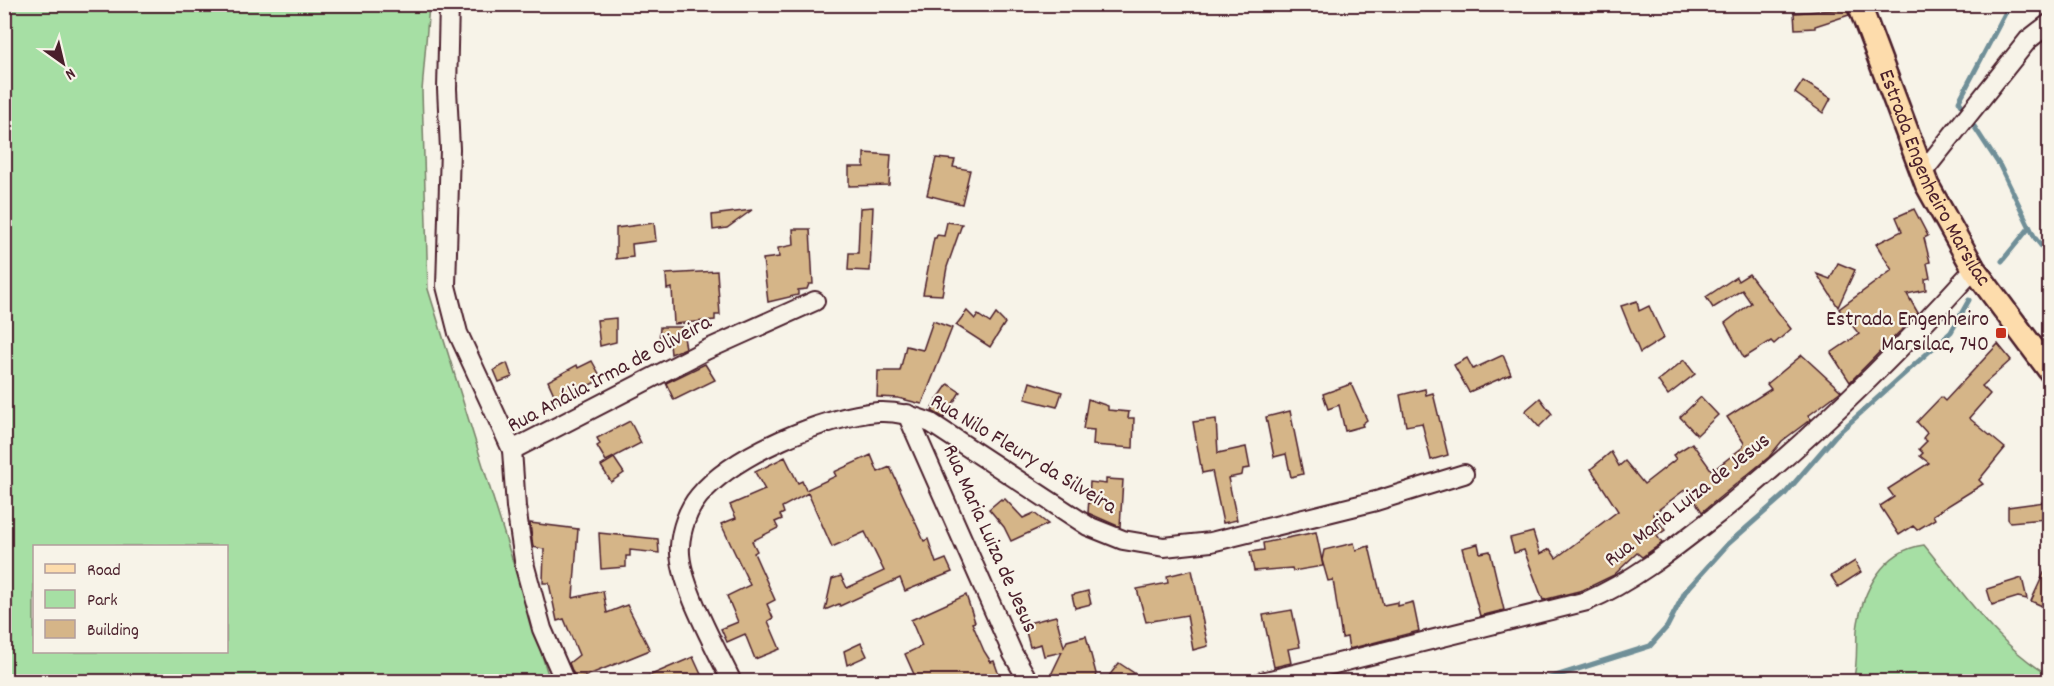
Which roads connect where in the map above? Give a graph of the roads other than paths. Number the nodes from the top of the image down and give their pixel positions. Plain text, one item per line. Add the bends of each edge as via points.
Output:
1 (449, 4) edge
2 (1859, 4) edge
3 (2049, 22) edge
4 (1922, 172) junction
5 (1974, 269) junction
6 (815, 301) dead end
7 (2049, 371) edge
8 (907, 414) junction
9 (512, 450) junction
10 (1464, 474) dead end
11 (565, 681) edge
12 (732, 681) edge
13 (1029, 681) edge
14 (1262, 681) edge

1 - 9 street via 446,286 458,333
2 - 4 main road, Estrada Engenheiro Marsilac
3 - 4 street via 2028,40
4 - 5 main road, Estrada Engenheiro Marsilac
5 - 7 main road, Estrada Engenheiro Marsilac
5 - 14 street, Rua Maria Luiza de Jesus via 1887,363 1752,487 1626,582 1587,601
6 - 9 street, Rua Anália Irma de Oliveira via 706,350
8 - 10 street, Rua Nilo Fleury da Silveira via 956,437 1088,526 1123,540 1164,547 1210,542 1376,501
8 - 12 street, Rua Nilo Fleury da Silveira via 878,412 843,418 780,440 721,474 698,497 682,527 680,549 685,575
8 - 13 street, Rua Maria Luiza de Jesus via 1013,654
9 - 11 street, Rua Anália Irma de Oliveira via 525,567 542,629

